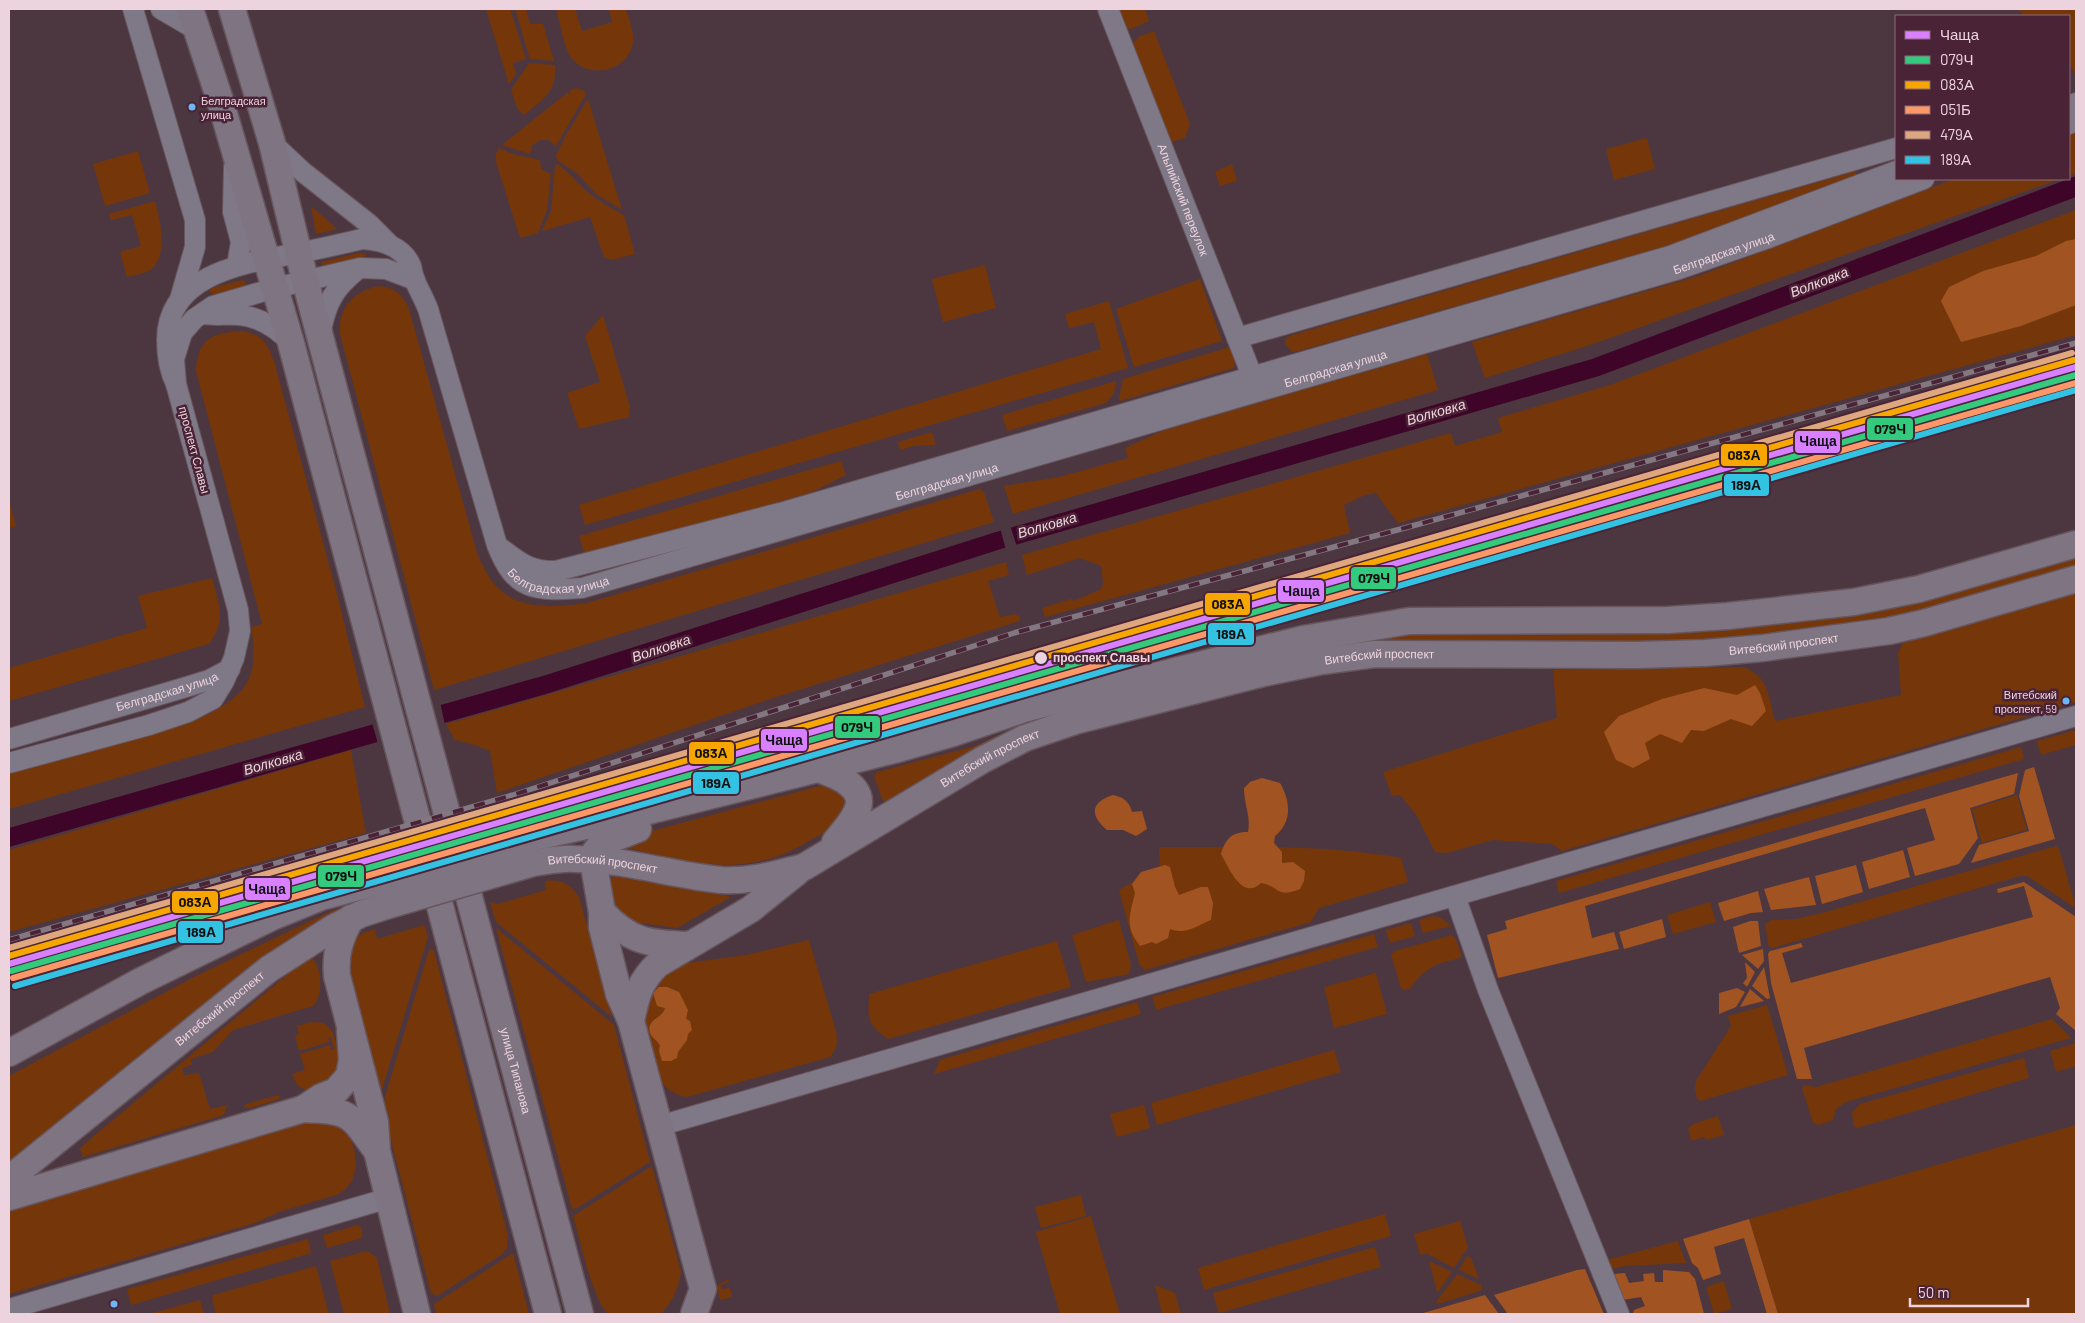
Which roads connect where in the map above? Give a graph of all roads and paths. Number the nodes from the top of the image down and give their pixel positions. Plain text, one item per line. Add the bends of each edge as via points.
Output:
1 (133, 9) edge
2 (161, 9) edge
3 (232, 9) edge
4 (1108, 9) edge
5 (193, 19) edge
6 (272, 143) junction
7 (1895, 148) edge
8 (235, 150) junction
9 (1895, 171) edge
10 (1921, 180) edge
11 (390, 245) junction
12 (298, 253) junction
13 (266, 258) junction
14 (237, 266) junction
15 (360, 268) junction
16 (305, 280) junction
17 (414, 280) junction
18 (202, 281) junction
19 (274, 288) junction
20 (180, 299) junction
21 (208, 310) junction
22 (320, 336) junction
23 (1238, 338) junction
24 (291, 343) junction
25 (1255, 383) junction
26 (176, 384) junction
27 (2076, 544) edge
28 (2076, 579) edge
29 (230, 669) junction
30 (2076, 716) edge
31 (9, 739) edge
32 (9, 763) edge
33 (818, 769) junction
34 (716, 794) junction
35 (530, 851) junction
36 (593, 860) junction
37 (814, 861) junction
38 (385, 893) junction
39 (1455, 896) junction
40 (602, 912) junction
41 (351, 918) junction
42 (690, 945) junction
43 (631, 1021) junction
44 (350, 1031) junction
45 (9, 1053) edge
46 (304, 1109) junction
47 (659, 1126) junction
48 (377, 1151) junction
49 (9, 1179) edge
50 (9, 1197) edge
51 (389, 1198) junction
52 (698, 1279) junction
53 (9, 1309) edge
54 (582, 1311) edge
55 (417, 1314) edge
56 (548, 1314) edge
57 (680, 1314) edge
58 (694, 1314) edge
59 (709, 1314) edge
60 (1619, 1314) edge

1 - 20 street via 195,220 195,247
2 - 5 street
3 - 6 main road
4 - 23 street, Альпийский переулок
5 - 8 main road
6 - 11 street
6 - 12 main road
7 - 23 street
8 - 13 main road
8 - 14 street via 233,212 241,242
9 - 25 street, Белградская улица via 1670,256
10 - 25 street, Белградская улица via 1676,270
11 - 12 street via 362,239
11 - 17 street via 410,264
12 - 13 street
12 - 16 main road
13 - 14 street
13 - 19 main road
14 - 18 street
15 - 16 street, проспект Славы
15 - 17 street, проспект Славы via 386,269
15 - 22 street via 337,288 328,301
16 - 19 street, проспект Славы
16 - 22 main road
17 - 25 street, Белградская улица via 428,309 497,545 526,566 540,571 569,569
18 - 20 street
18 - 21 street via 199,288 201,299
19 - 21 street, проспект Славы
19 - 24 main road
20 - 26 street via 167,329 167,355
21 - 24 street via 218,316 255,318 279,331
21 - 26 street, проспект Славы via 182,332 174,359
22 - 54 main road, улица Типанова
23 - 25 street, Альпийский переулок
24 - 56 main road
26 - 29 street, проспект Славы via 238,610 239,640
27 - 33 main road, Витебский проспект via 1901,594 1806,608 1668,620 1409,620 1373,626 1256,649 1128,681 1024,709 944,736
28 - 37 main road, Витебский проспект via 1889,631 1763,648 1636,655 1376,654 1322,661 1084,719 1025,738 982,760
29 - 31 street, Белградская улица via 209,680
29 - 32 street, Белградская улица via 213,699 188,712
30 - 39 street
33 - 34 main road, Витебский проспект
33 - 37 main road via 850,784 858,806 851,822
34 - 35 main road, Витебский проспект via 604,822
34 - 36 main road via 652,824 605,841 598,847
35 - 36 main road, Витебский проспект
35 - 38 main road, Витебский проспект, bridge
36 - 37 main road, Витебский проспект via 731,880 757,879
36 - 40 main road
37 - 42 main road via 751,909
38 - 41 main road, Витебский проспект
38 - 45 main road, Витебский проспект via 322,897 272,917 141,981
39 - 47 street
39 - 60 street via 1488,990
40 - 42 main road via 616,927 639,939 668,945
40 - 43 main road via 602,927 619,994
41 - 44 main road via 335,959
41 - 49 main road, Витебский проспект via 312,939 269,969
42 - 43 main road via 650,972 636,994
43 - 47 main road
44 - 46 main road via 352,1060 349,1076 336,1090
44 - 48 main road via 375,1122
46 - 48 main road via 333,1110 347,1115 358,1124
46 - 50 main road
47 - 52 main road
48 - 51 main road
51 - 53 street
51 - 55 main road
52 - 57 main road
52 - 58 main road
52 - 59 street

